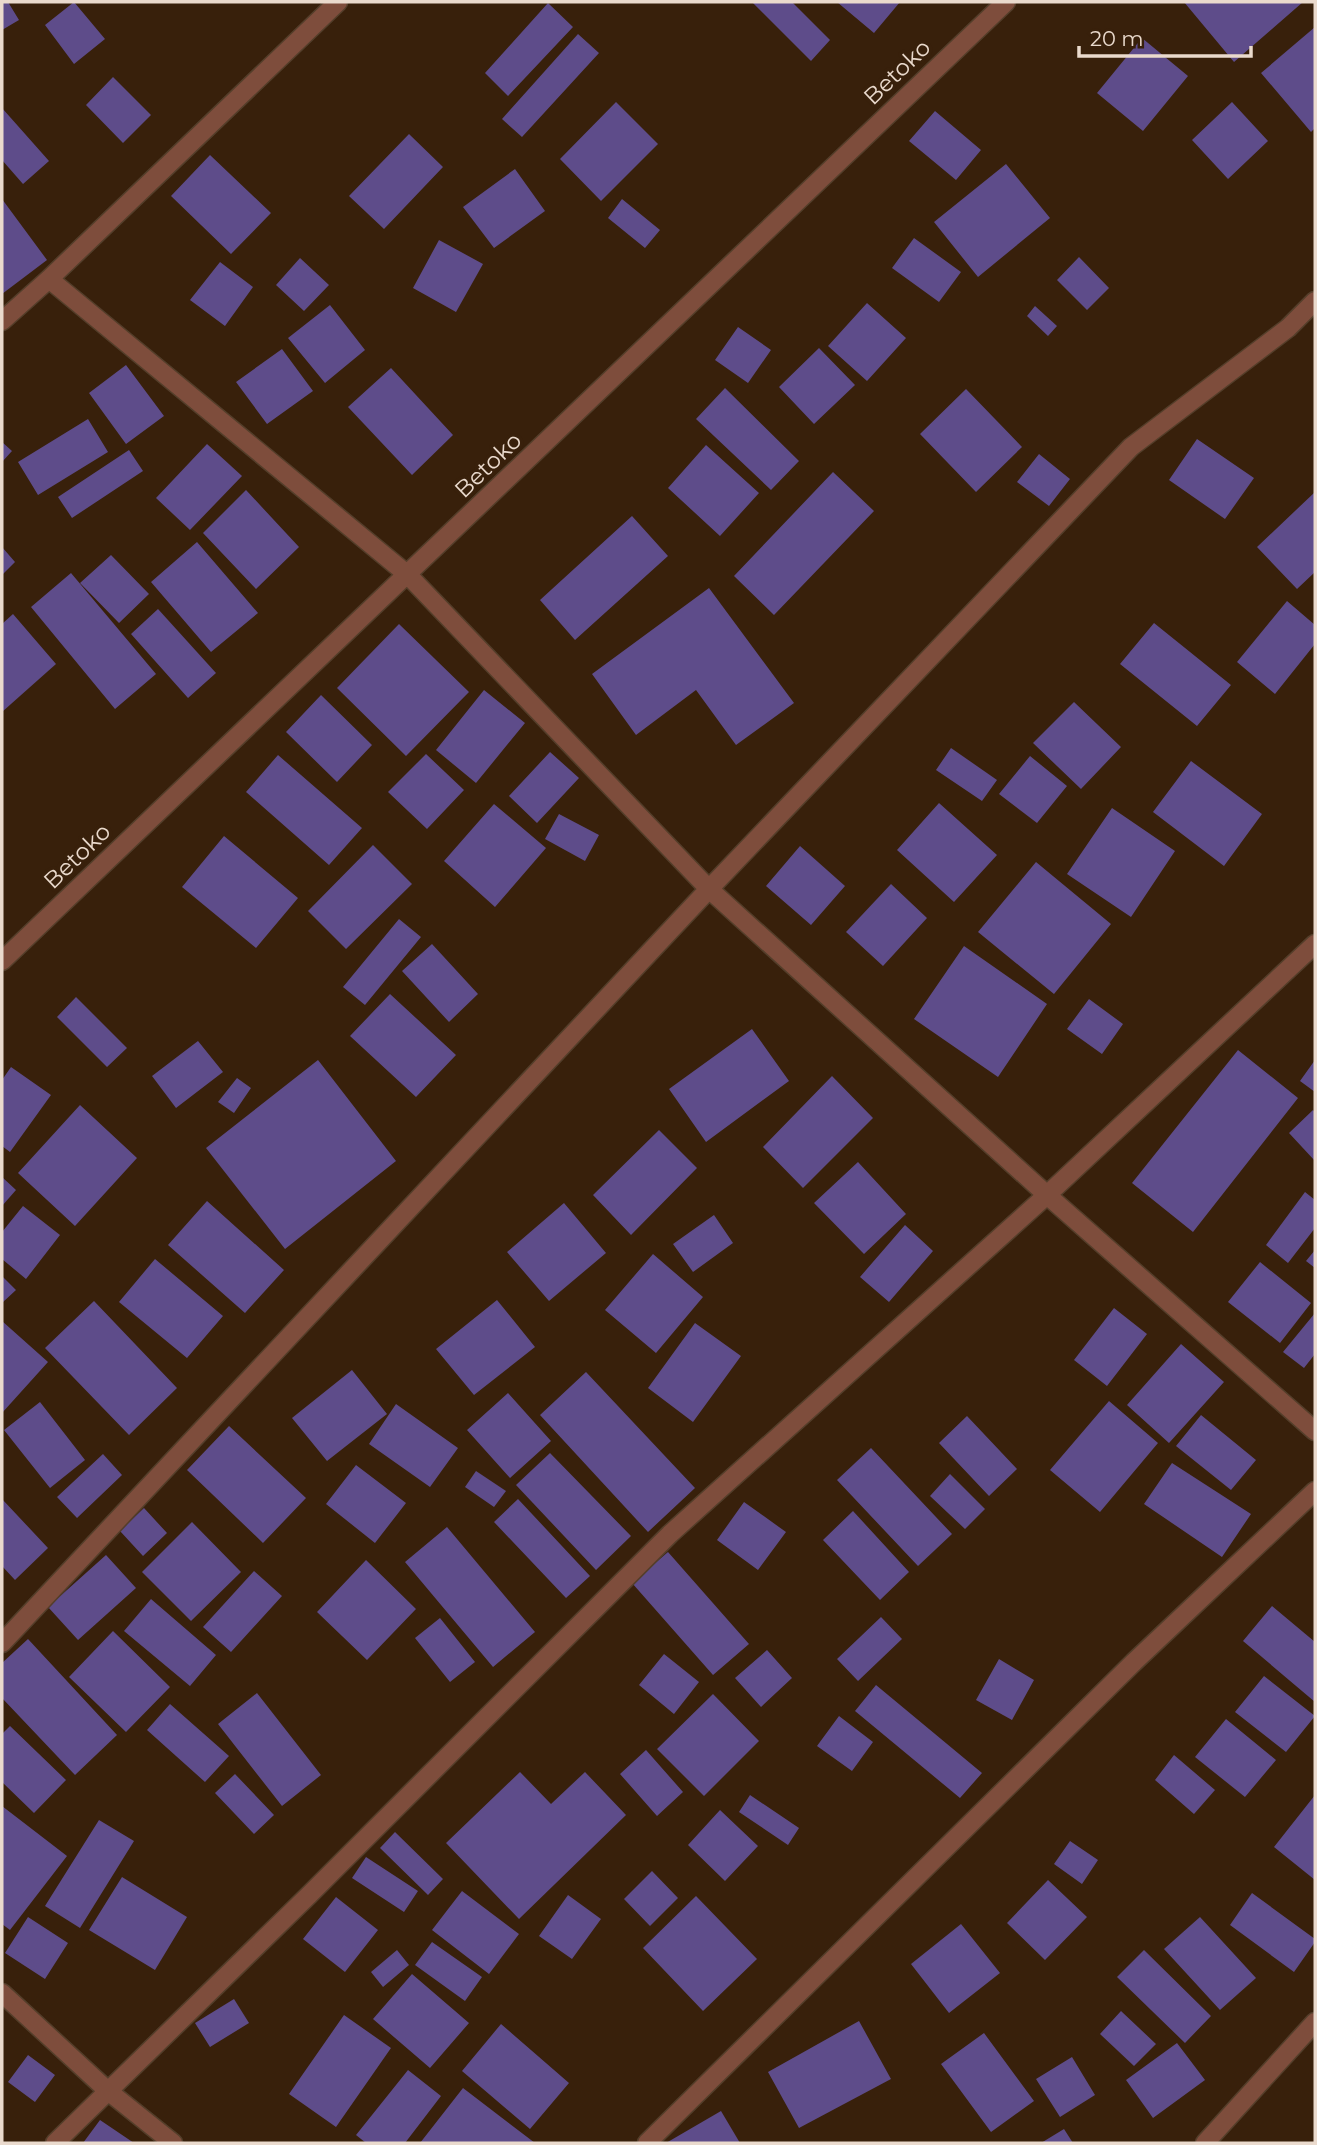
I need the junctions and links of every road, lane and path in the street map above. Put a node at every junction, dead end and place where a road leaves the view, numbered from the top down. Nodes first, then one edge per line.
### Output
1 (338, 2) edge
2 (1006, 2) edge
3 (49, 279) junction
4 (1315, 301) edge
5 (2, 321) edge
6 (408, 575) junction
7 (709, 889) junction
8 (1315, 944) edge
9 (2, 961) edge
10 (1047, 1195) junction
11 (1315, 1431) edge
12 (1315, 1491) edge
13 (2, 1643) edge
14 (2, 1993) edge
15 (1315, 2022) edge
16 (108, 2091) junction
17 (55, 2143) edge
18 (173, 2143) edge
19 (647, 2143) edge
20 (1205, 2143) edge

1 - 3 street
2 - 6 street, Betoko
3 - 5 street
3 - 6 street
4 - 7 street
6 - 7 street
6 - 9 street, Betoko
7 - 10 street
7 - 13 street
8 - 10 street
10 - 11 street
10 - 16 street
12 - 19 street
14 - 16 street
15 - 20 street
16 - 17 street
16 - 18 street

